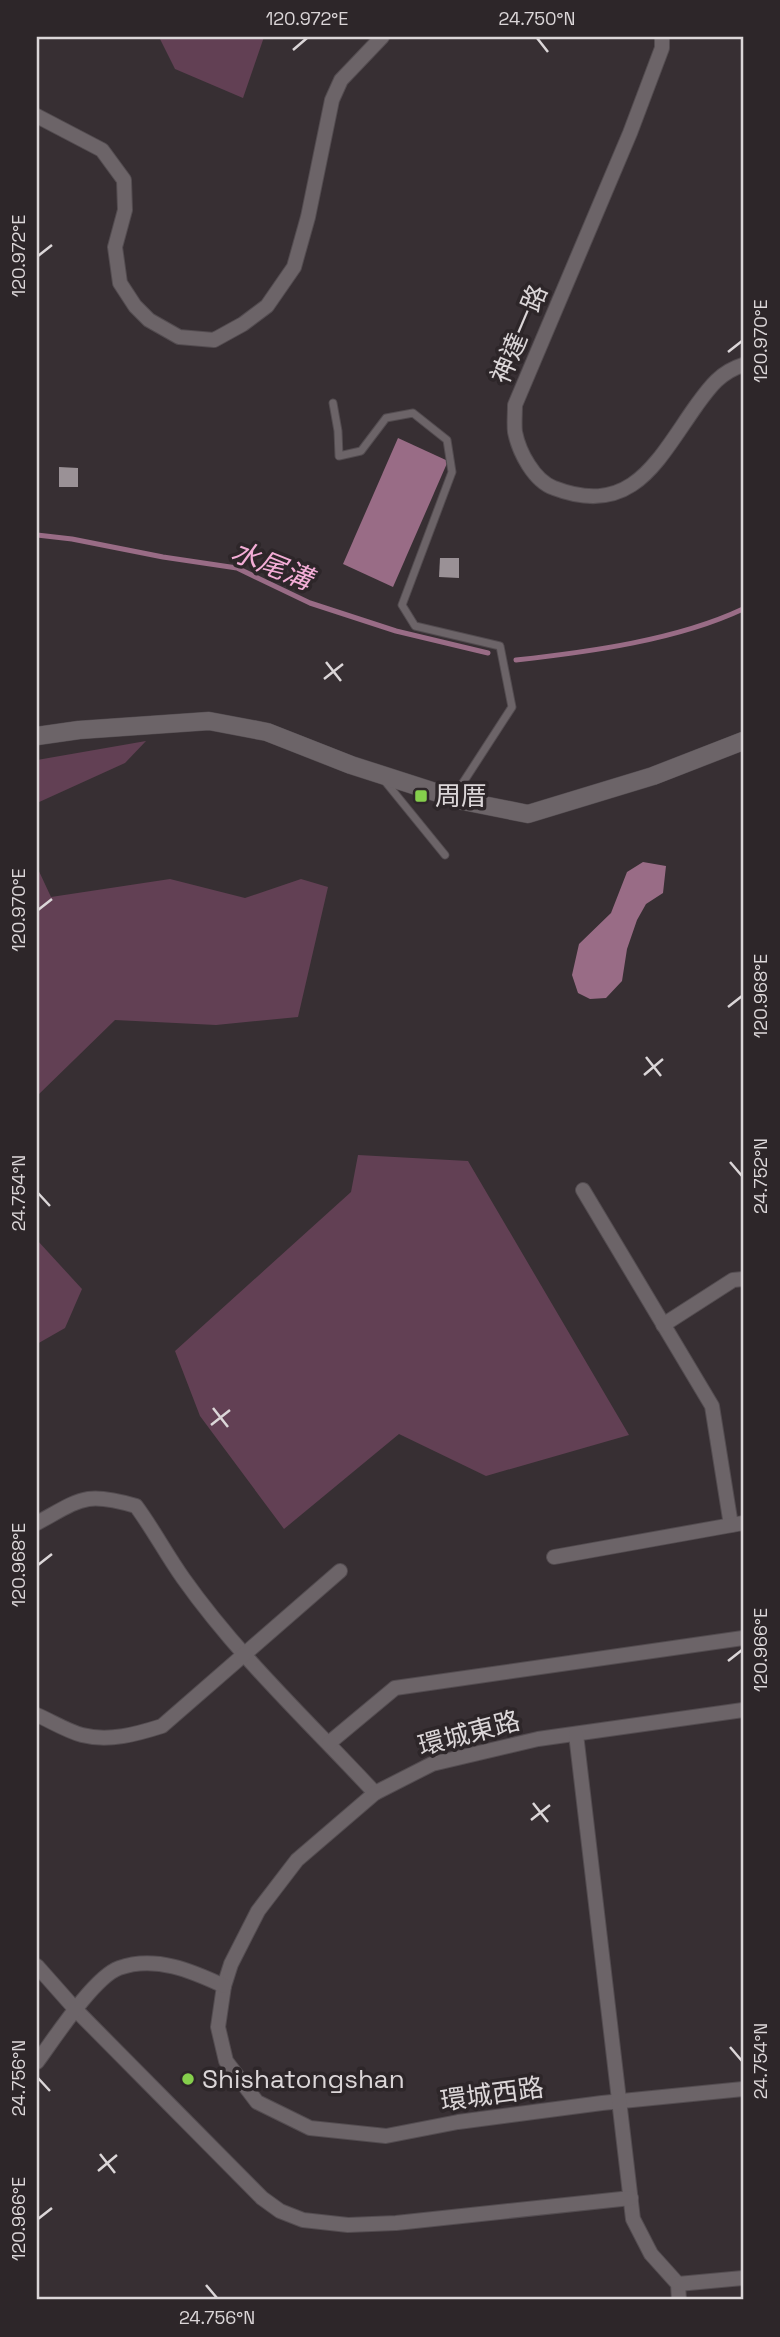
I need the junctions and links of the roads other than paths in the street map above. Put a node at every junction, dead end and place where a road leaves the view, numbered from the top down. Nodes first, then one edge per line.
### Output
1 (382, 37) edge
2 (662, 37) edge
3 (37, 116) edge
4 (743, 365) edge
5 (333, 403) dead end
6 (37, 736) edge
7 (743, 741) edge
8 (379, 774) junction
9 (453, 798) junction
10 (445, 855) dead end
11 (583, 1190) dead end
12 (743, 1279) edge
13 (663, 1325) junction
14 (37, 1522) edge
15 (737, 1524) edge
16 (554, 1558) dead end
17 (340, 1571) dead end
18 (743, 1638) edge
19 (245, 1655) junction
20 (743, 1710) edge
21 (37, 1715) edge
22 (576, 1734) junction
23 (329, 1743) junction
24 (374, 1793) junction
25 (37, 1966) edge
26 (224, 1986) junction
27 (76, 2010) junction
28 (37, 2062) edge
29 (743, 2089) edge
30 (618, 2101) junction
31 (631, 2198) junction
32 (743, 2278) edge
33 (678, 2284) junction
34 (679, 2300) edge

1 - 3 street
2 - 4 street, 神達一路
5 - 9 lane
6 - 8 street
7 - 9 street
8 - 9 street
8 - 10 lane
11 - 13 street
12 - 13 street
13 - 15 street
14 - 19 street
15 - 16 street
17 - 19 street
18 - 23 street
19 - 21 street
19 - 23 street
20 - 22 street, 環城東路
22 - 24 street, 環城東路
22 - 30 street
23 - 24 street
24 - 26 street, 環城東路
25 - 27 street
26 - 27 street
26 - 30 street, 環城西路
27 - 28 street
27 - 31 street
29 - 30 street, 環城西路
30 - 31 street
31 - 33 street
32 - 33 street
33 - 34 street

